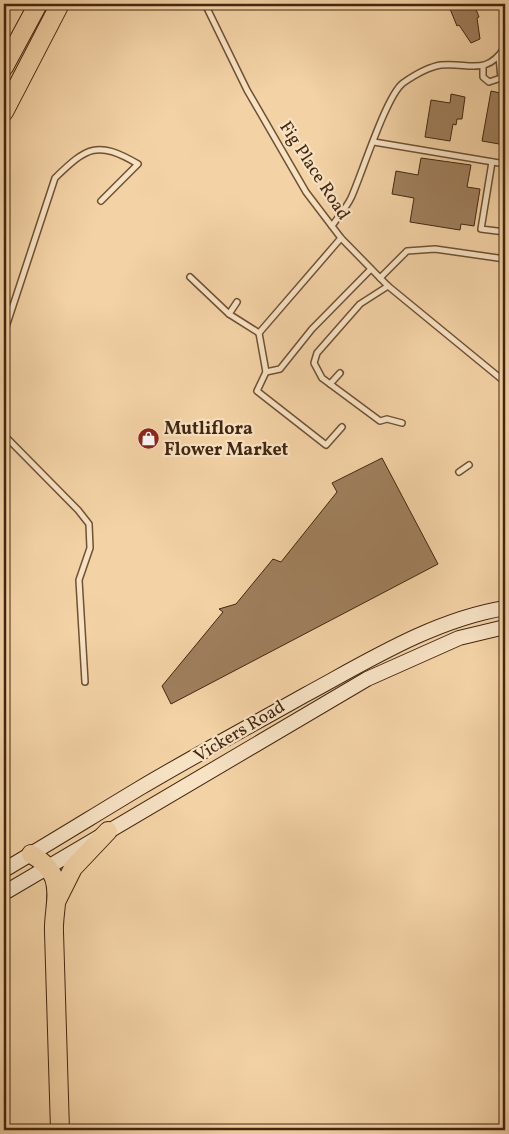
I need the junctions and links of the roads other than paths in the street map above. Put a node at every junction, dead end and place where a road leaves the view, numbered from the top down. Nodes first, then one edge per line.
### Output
1 (38, 4) edge
2 (60, 4) edge
3 (205, 4) edge
4 (505, 47) edge
5 (499, 57) junction
6 (4, 67) edge
7 (483, 67) junction
8 (501, 78) junction
9 (505, 83) edge
10 (4, 112) edge
11 (374, 142) junction
12 (492, 162) junction
13 (505, 164) edge
14 (102, 201) dead end
15 (332, 226) junction
16 (505, 232) edge
17 (341, 238) junction
18 (505, 260) edge
19 (371, 269) junction
20 (190, 278) dead end
21 (380, 278) junction
22 (388, 286) junction
23 (237, 302) dead end
24 (229, 314) junction
25 (4, 333) edge
26 (260, 333) junction
27 (266, 372) junction
28 (340, 373) dead end
29 (505, 382) edge
30 (330, 384) junction
31 (402, 423) dead end
32 (342, 427) dead end
33 (4, 435) edge
34 (469, 465) dead end
35 (459, 472) dead end
36 (505, 608) edge
37 (505, 626) edge
38 (85, 682) dead end
39 (108, 831) junction
40 (30, 854) junction
41 (47, 868) junction
42 (4, 870) edge
43 (4, 893) edge
44 (56, 903) junction
45 (60, 1130) edge

1 - 6 highway
2 - 10 highway
3 - 15 lane, Fig Place Road
4 - 5 lane
5 - 7 lane
5 - 8 lane
7 - 8 lane
7 - 11 lane
8 - 9 lane
11 - 12 lane
11 - 15 lane
12 - 13 lane
12 - 16 lane
14 - 25 lane
15 - 17 lane, Fig Place Road
17 - 19 lane, Fig Place Road
17 - 26 lane
18 - 21 lane
19 - 21 lane, Fig Place Road
19 - 27 lane
20 - 24 lane
21 - 22 lane, Fig Place Road
22 - 29 lane, Fig Place Road
22 - 30 lane
23 - 24 lane
24 - 26 lane
26 - 27 lane
27 - 32 lane
28 - 30 lane
30 - 31 lane
33 - 38 lane
34 - 35 lane
36 - 40 main road, Vickers Road
37 - 39 main road, Vickers Road
39 - 41 main road, Vickers Road
39 - 44 highway
40 - 41 highway
40 - 42 main road, Vickers Road
41 - 43 main road, Vickers Road
41 - 44 highway
44 - 45 highway

